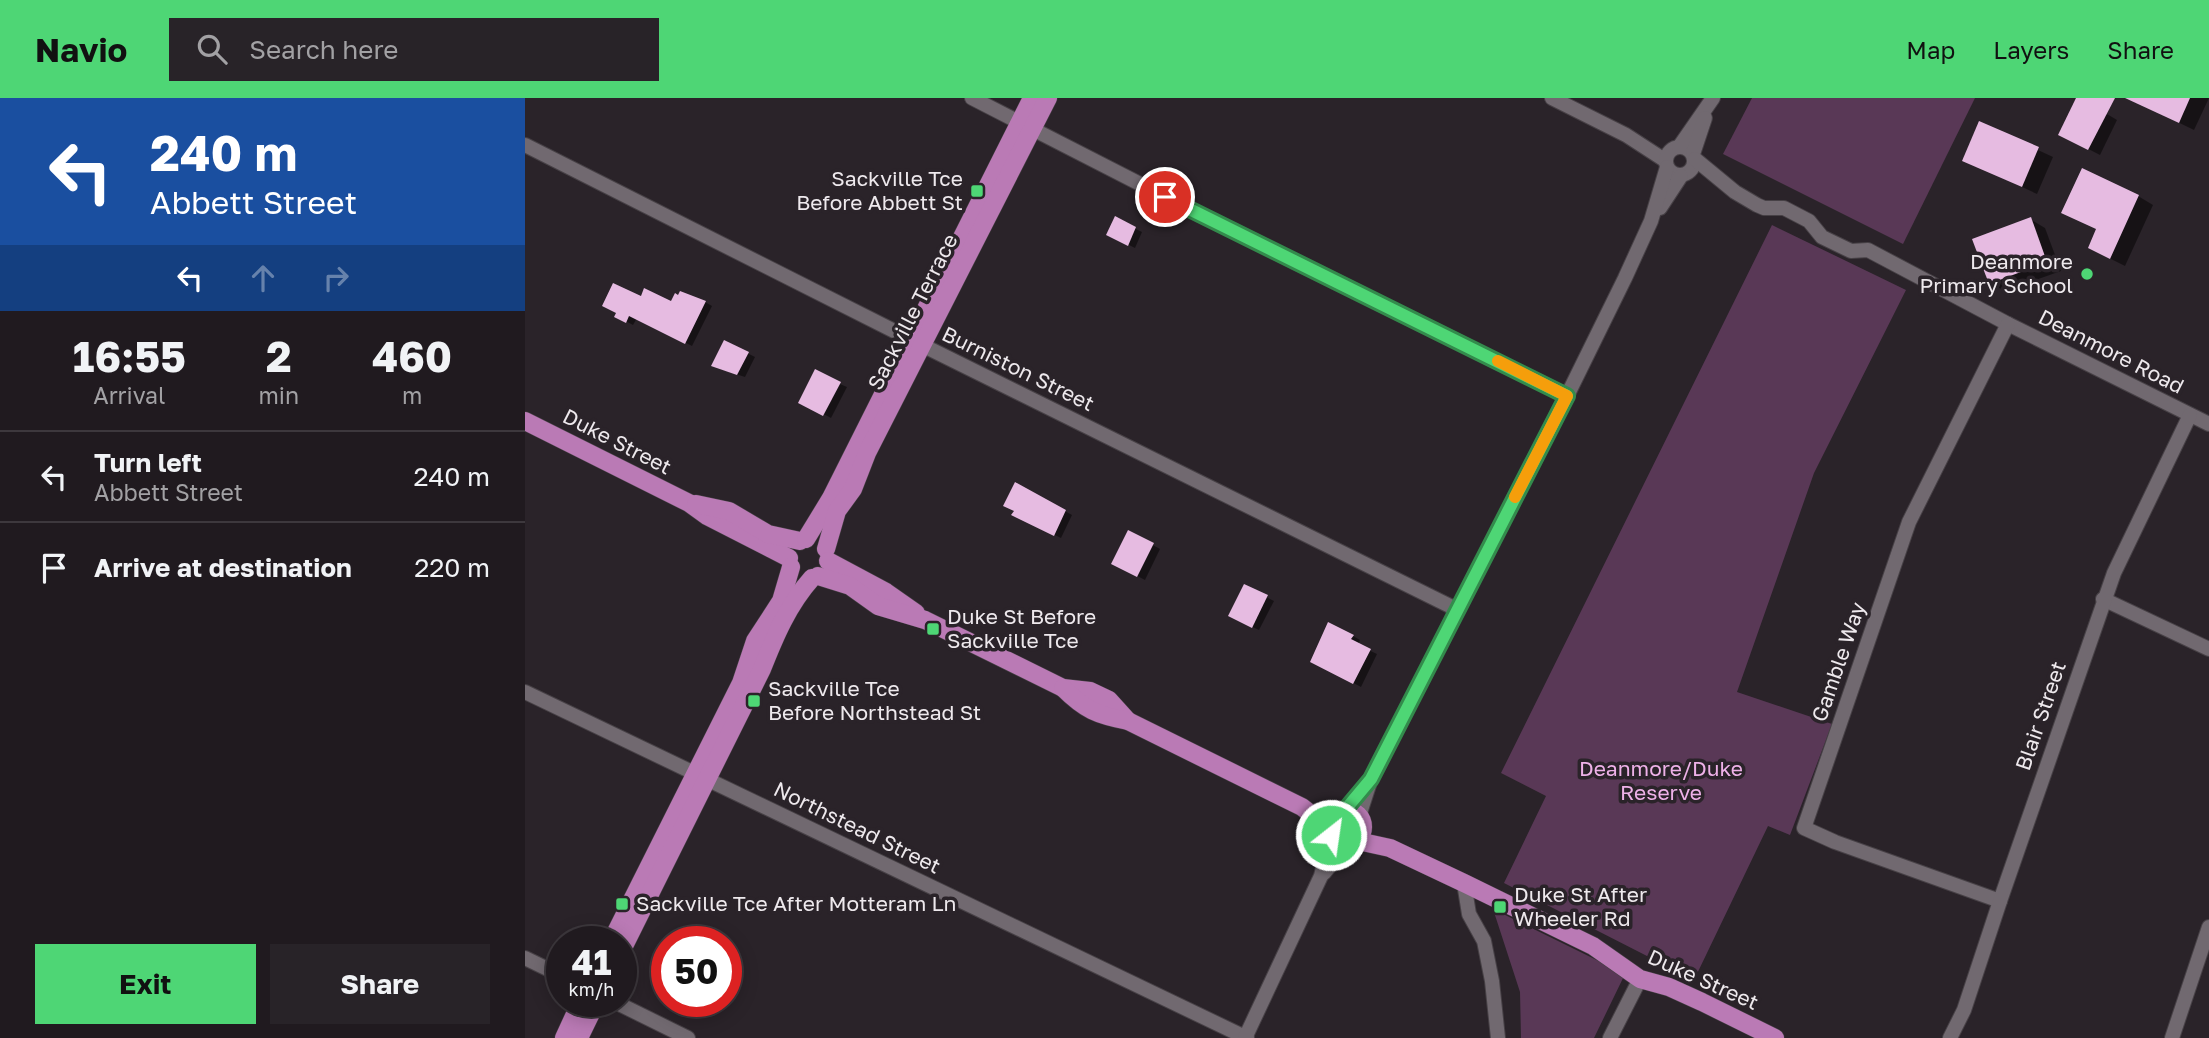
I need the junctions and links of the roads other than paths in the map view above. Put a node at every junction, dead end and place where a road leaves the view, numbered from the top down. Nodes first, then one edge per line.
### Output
1 (972, 98) edge
2 (1032, 98) edge
3 (1048, 98) edge
4 (1552, 98) edge
5 (1712, 101) edge
6 (1027, 125) junction
7 (525, 145) edge
8 (1679, 156) junction
9 (1684, 175) junction
10 (1719, 179) junction
11 (1651, 221) junction
12 (2008, 324) junction
13 (916, 342) junction
14 (1567, 396) junction
15 (2190, 415) junction
16 (525, 421) edge
17 (2209, 424) edge
18 (689, 503) junction
19 (803, 540) junction
20 (790, 563) junction
21 (821, 566) junction
22 (2103, 599) junction
23 (1457, 609) junction
24 (2209, 649) edge
25 (525, 692) edge
26 (701, 776) junction
27 (1302, 807) junction
28 (1352, 825) junction
29 (1330, 832) junction
30 (1321, 876) junction
31 (1464, 883) junction
32 (2000, 901) junction
33 (620, 926) edge
34 (633, 926) edge
35 (2209, 927) edge
36 (525, 958) edge
37 (546, 968) edge
38 (1640, 979) junction
39 (637, 1013) edge
40 (574, 1017) edge
41 (589, 1017) edge
42 (564, 1038) edge
43 (579, 1038) edge
44 (688, 1038) edge
45 (1245, 1038) edge
46 (1498, 1038) edge
47 (1610, 1038) edge
48 (1775, 1038) edge
49 (1950, 1038) edge
50 (2172, 1038) edge

1 - 6 street
2 - 6 main road, Sackville Terrace
3 - 6 main road, Sackville Terrace
4 - 8 street
5 - 8 street
6 - 13 main road, Sackville Terrace
6 - 14 street
7 - 13 street, Burniston Street
8 - 9 street
8 - 9 street
8 - 10 street, Deanmore Road
8 - 11 street
9 - 10 street
9 - 11 street
10 - 12 street, Deanmore Road
11 - 14 street
12 - 15 street, Deanmore Road
12 - 32 street, Gamble Way
13 - 19 main road, Sackville Terrace
13 - 21 main road, Sackville Terrace
13 - 23 street, Burniston Street
14 - 23 street
15 - 17 street, Deanmore Road
15 - 22 street, Blair Street
16 - 18 main road, Duke Street
18 - 19 main road, Duke Street
18 - 20 main road, Duke Street
19 - 20 main road
19 - 21 main road
20 - 21 main road
20 - 26 main road, Sackville Terrace
21 - 26 main road, Sackville Terrace
21 - 27 main road, Duke Street
22 - 24 street
22 - 32 street, Blair Street
23 - 28 street
25 - 26 street, Northstead Street
26 - 33 main road, Sackville Terrace
26 - 34 main road, Sackville Terrace
26 - 45 street, Northstead Street
27 - 28 main road, Duke Street
27 - 29 main road, Duke Street
28 - 29 main road, Duke Street
28 - 30 street
28 - 31 main road, Duke Street
29 - 30 street
30 - 45 street
31 - 38 main road, Duke Street
31 - 46 street
32 - 49 street, Blair Street
35 - 50 street
36 - 37 street
38 - 47 street
38 - 48 main road, Duke Street
39 - 44 street
40 - 42 main road
41 - 43 main road

